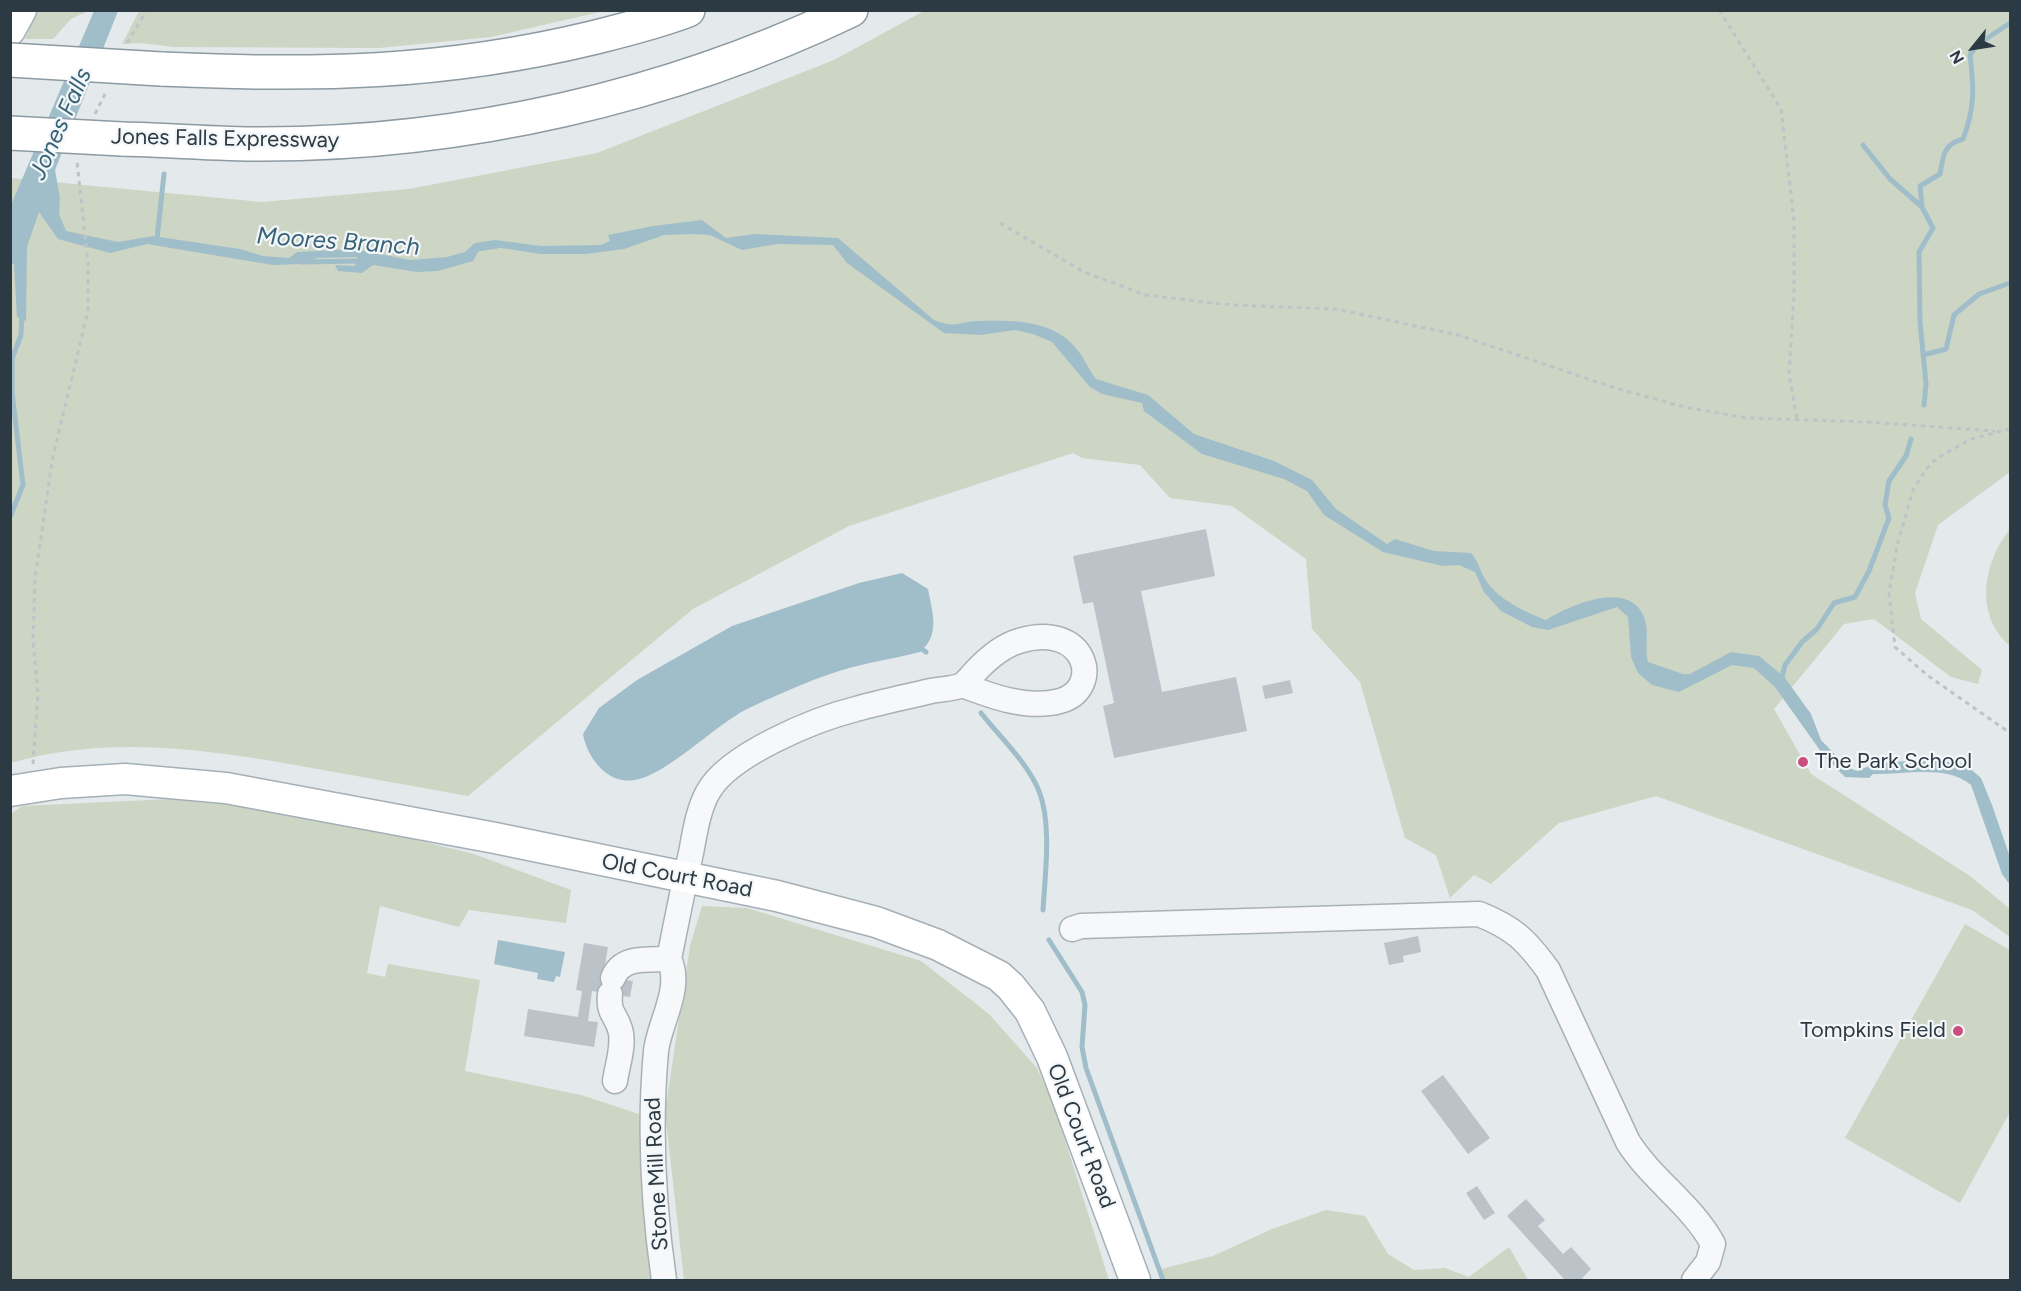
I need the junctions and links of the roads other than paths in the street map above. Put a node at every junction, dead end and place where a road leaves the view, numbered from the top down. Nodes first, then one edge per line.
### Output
1 (21, 10) edge
2 (688, 10) edge
3 (851, 10) edge
4 (10, 30) edge
5 (10, 60) edge
6 (10, 133) edge
7 (963, 685) dead end
8 (20, 789) edge
9 (686, 877) junction
10 (1072, 929) dead end
11 (669, 959) junction
12 (615, 1081) dead end
13 (664, 1281) edge
14 (1135, 1281) edge
15 (1694, 1281) edge

1 - 4 main road
2 - 5 highway, bridge
3 - 6 highway, Jones Falls Expressway, bridge
7 - 9 street, Stone Mill Road
8 - 9 main road, Old Court Road
9 - 11 street, Stone Mill Road
9 - 14 main road, Old Court Road
10 - 15 street
11 - 12 street
11 - 13 street, Stone Mill Road

